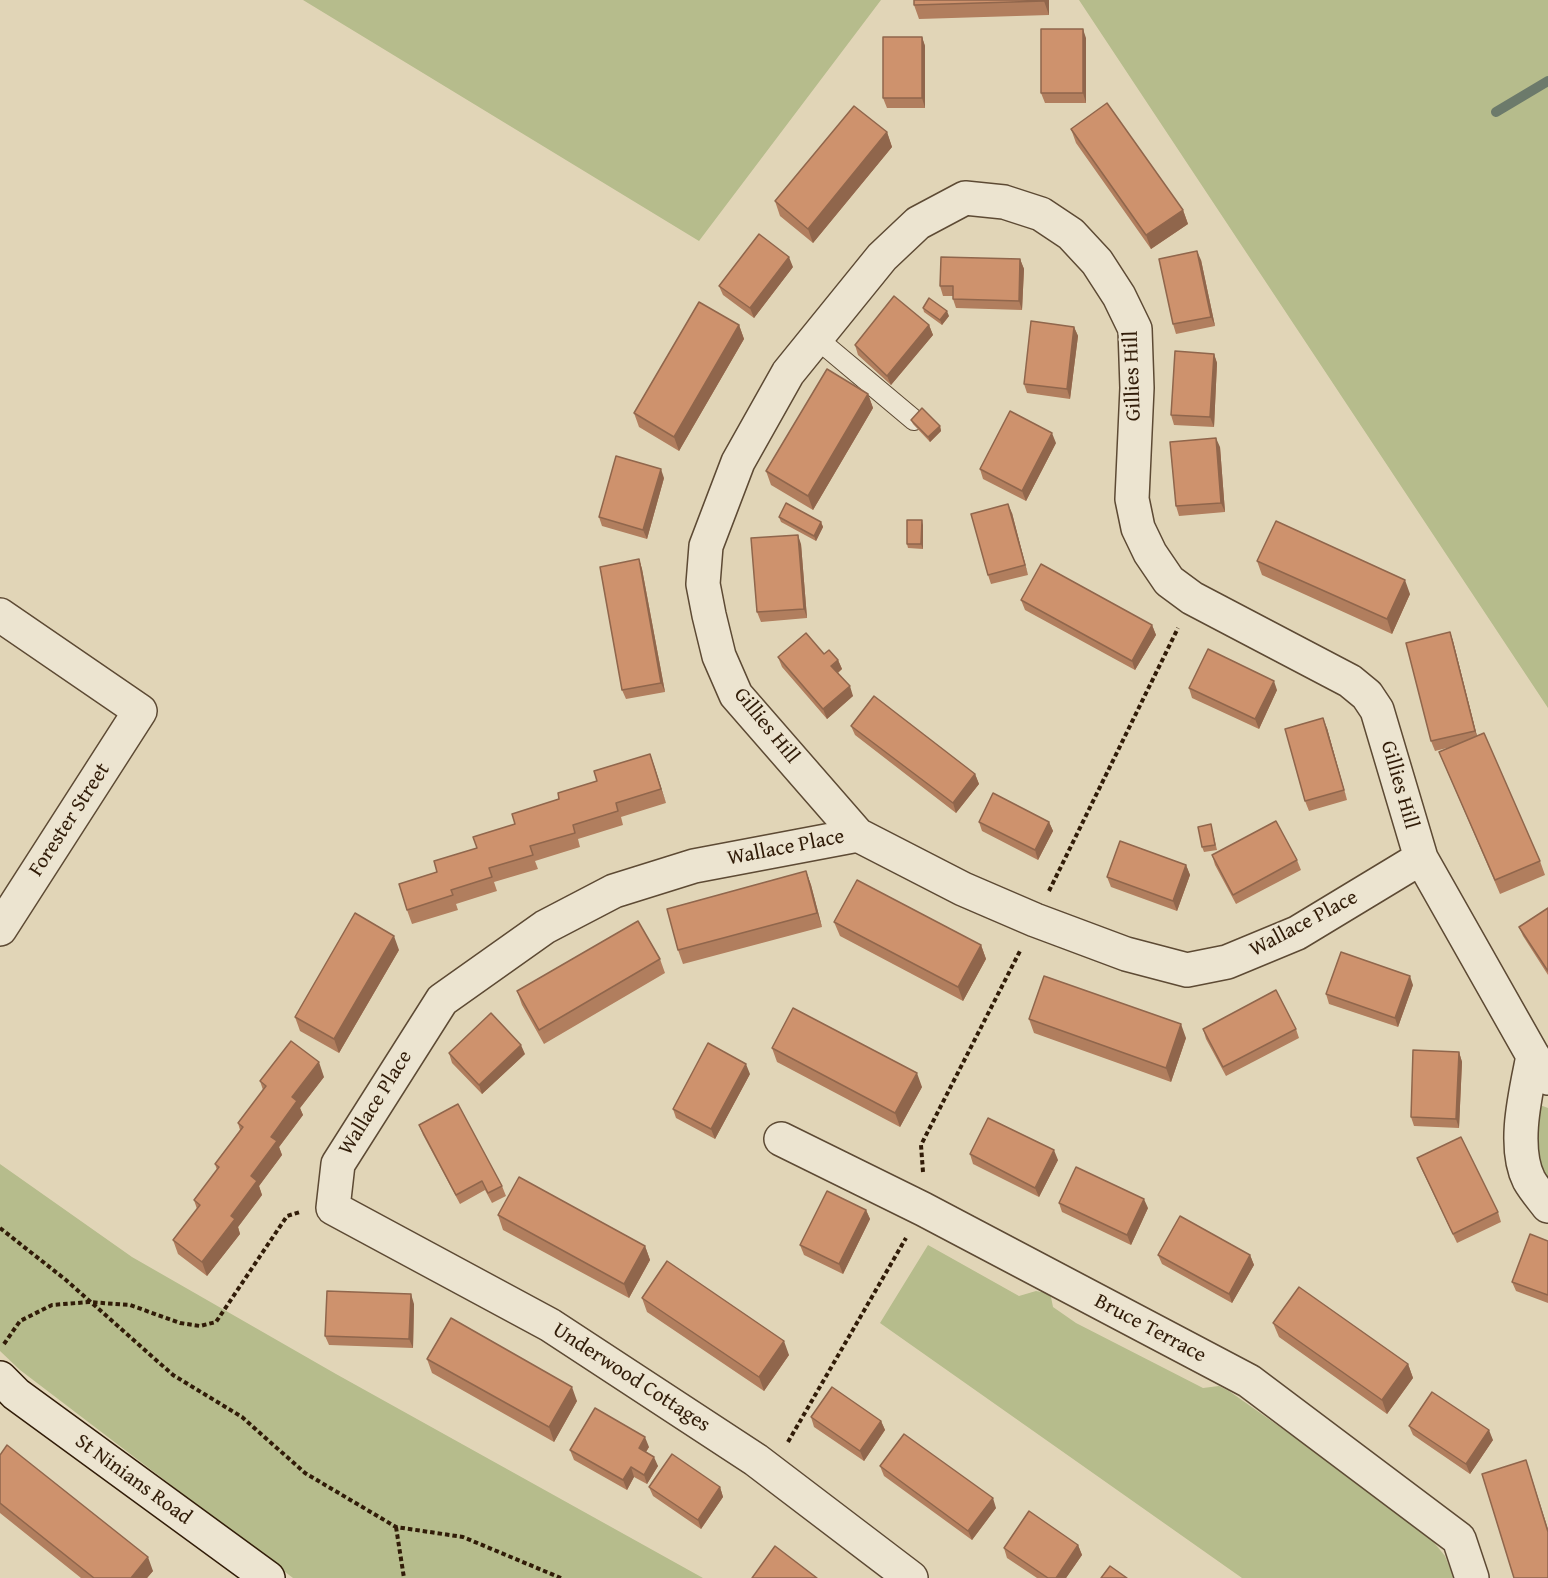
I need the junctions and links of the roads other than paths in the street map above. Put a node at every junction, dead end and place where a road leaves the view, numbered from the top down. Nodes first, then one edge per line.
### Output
1 (815, 337) junction
2 (914, 420) edge
3 (0, 615) edge
4 (858, 835) junction
5 (1421, 858) junction
6 (0, 929) edge
7 (1540, 1067) edge
8 (781, 1139) dead end
9 (1548, 1206) edge
10 (333, 1208) joint
11 (0, 1378) edge
12 (268, 1578) edge
13 (911, 1578) edge
14 (1472, 1578) edge

1 - 2 lane
1 - 4 street, Gillies Hill
1 - 5 street, Gillies Hill
3 - 6 street, Forester Street
4 - 5 street, Wallace Place
4 - 10 street, Wallace Place
5 - 7 street, Gillies Hill
7 - 9 street, Gillies Hill
8 - 14 street, Bruce Terrace
10 - 13 street, Underwood Cottages
11 - 12 street, St Ninians Road

